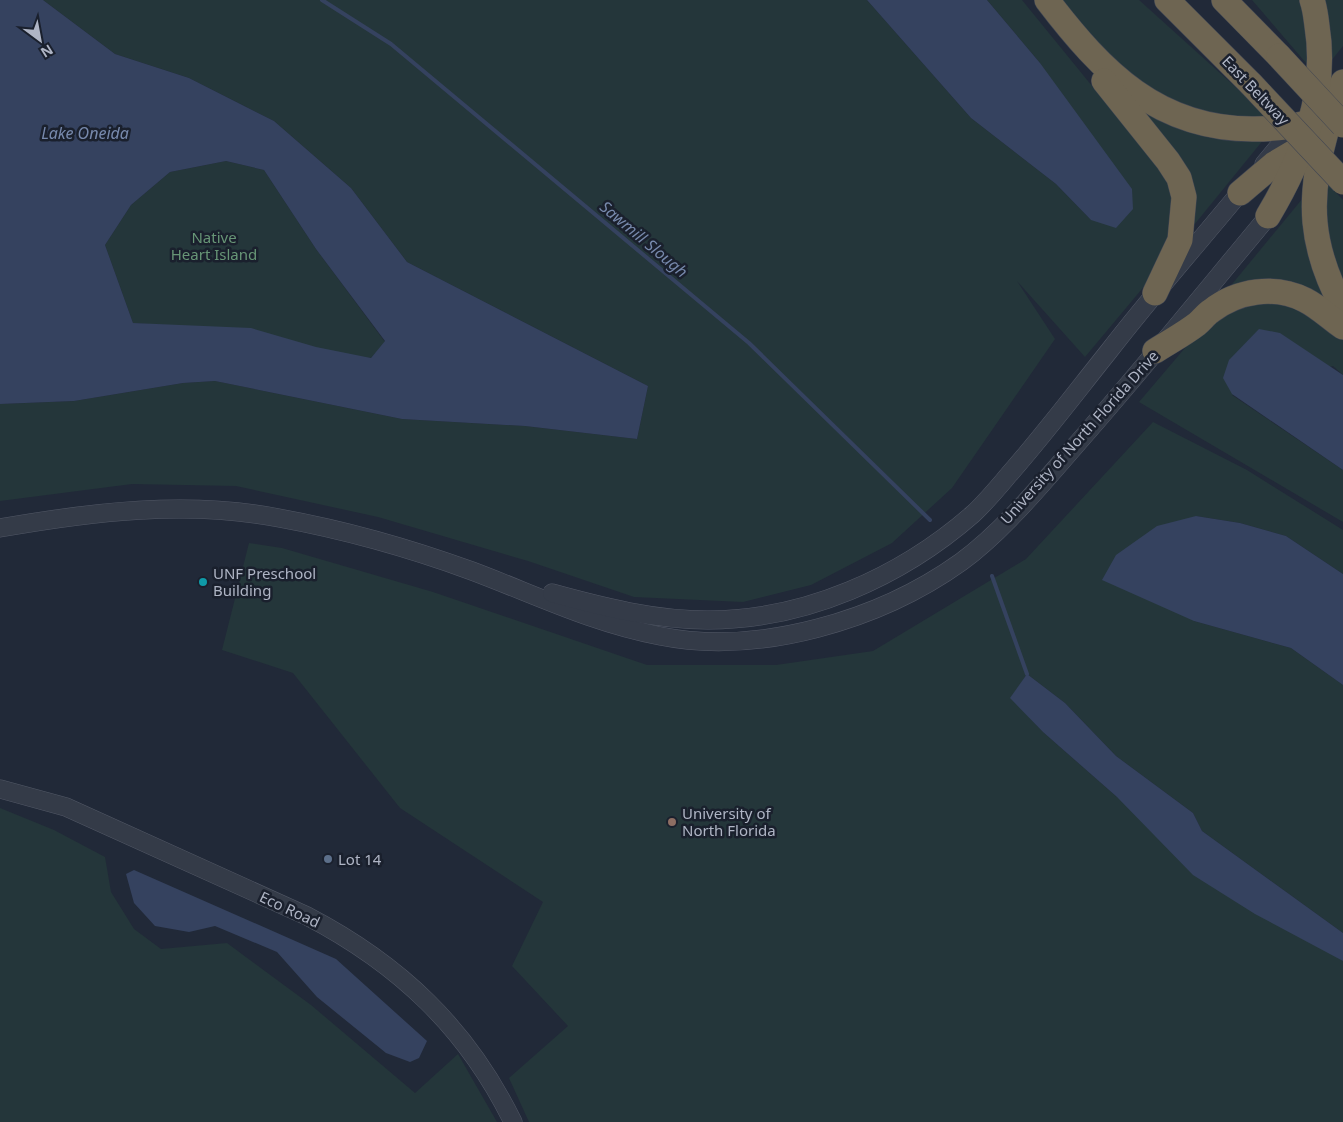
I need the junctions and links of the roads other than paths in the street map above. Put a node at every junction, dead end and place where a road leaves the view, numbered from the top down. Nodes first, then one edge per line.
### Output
1 (1047, 0) edge
2 (1167, 0) edge
3 (1224, 0) edge
4 (1312, 0) edge
5 (1078, 41) junction
6 (1343, 82) edge
7 (1323, 129) edge
8 (1343, 182) edge
9 (1240, 193) joint
10 (1268, 216) joint
11 (1155, 293) junction
12 (1343, 308) edge
13 (1343, 327) edge
14 (1155, 351) junction
15 (0, 528) edge
16 (474, 572) junction
17 (0, 789) edge
18 (513, 1122) edge

1 - 5 highway
2 - 8 highway, East Beltway, bridge
3 - 7 highway, bridge
4 - 7 highway
5 - 7 highway
5 - 11 highway
6 - 7 highway
7 - 9 highway
7 - 10 highway
7 - 12 highway
9 - 11 street, University of North Florida Drive
10 - 14 street, University of North Florida Drive
11 - 16 street, University of North Florida Drive
13 - 14 highway
14 - 16 street, University of North Florida Drive
15 - 16 street, University of North Florida Drive
17 - 18 street, Eco Road

